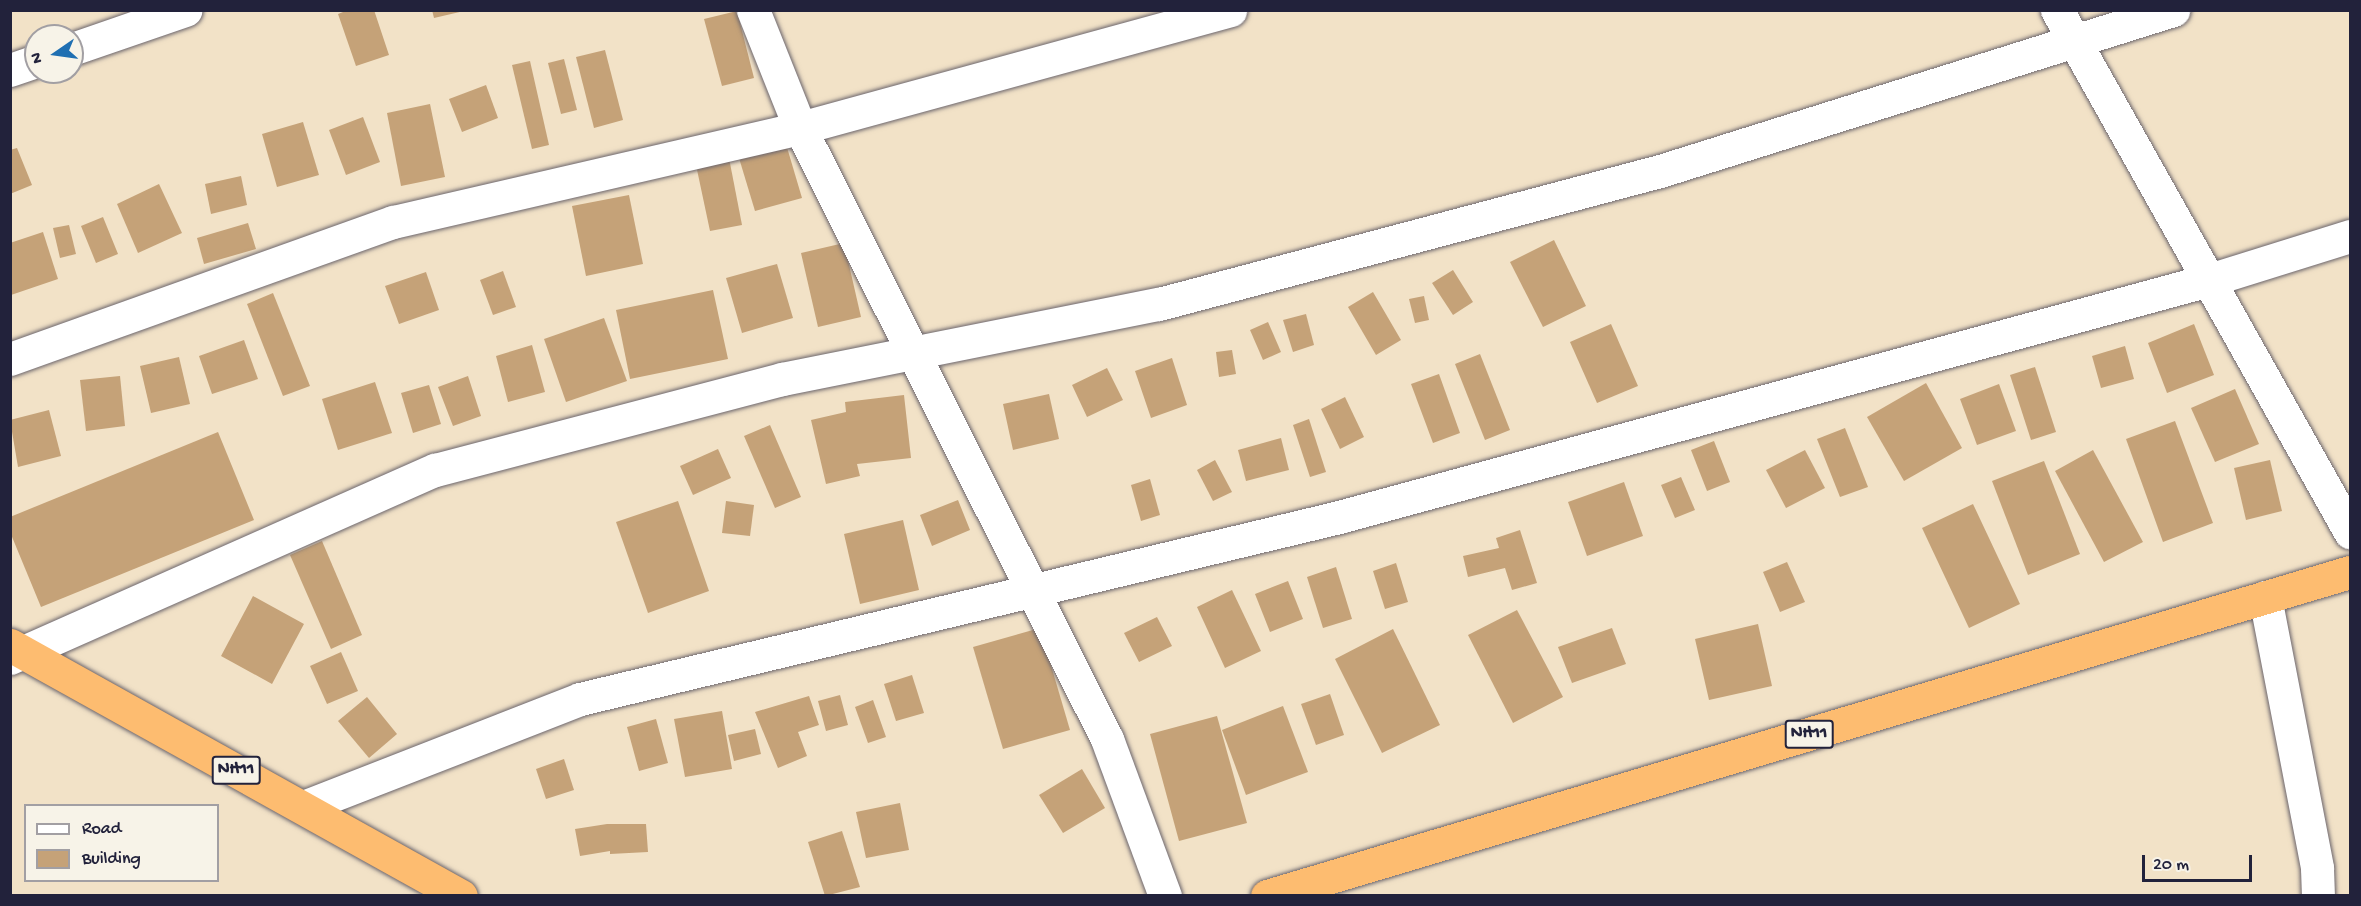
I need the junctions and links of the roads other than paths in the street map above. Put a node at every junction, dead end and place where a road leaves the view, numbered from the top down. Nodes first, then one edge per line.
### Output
1 (185, 10) edge
2 (753, 10) edge
3 (1230, 10) edge
4 (2057, 10) edge
5 (2173, 10) edge
6 (2074, 41) junction
7 (84, 45) edge
8 (800, 128) junction
9 (2350, 236) edge
10 (2209, 280) junction
11 (913, 353) junction
12 (10, 358) edge
13 (2350, 532) edge
14 (2350, 572) edge
15 (1029, 590) junction
16 (2265, 597) junction
17 (15, 652) edge
18 (303, 807) junction
19 (460, 896) edge
20 (1165, 896) edge
21 (1267, 896) edge
22 (2318, 896) edge

1 - 7 street
2 - 8 street
3 - 8 street
4 - 6 street
5 - 6 street
6 - 10 street
6 - 11 street
8 - 11 street
8 - 12 street
9 - 10 street
10 - 13 street
10 - 15 street
11 - 15 street
11 - 17 street
14 - 16 highway, NH11
15 - 18 street
15 - 20 street
16 - 21 highway, NH11
16 - 22 street
17 - 18 highway, NH11
18 - 19 highway, NH11

